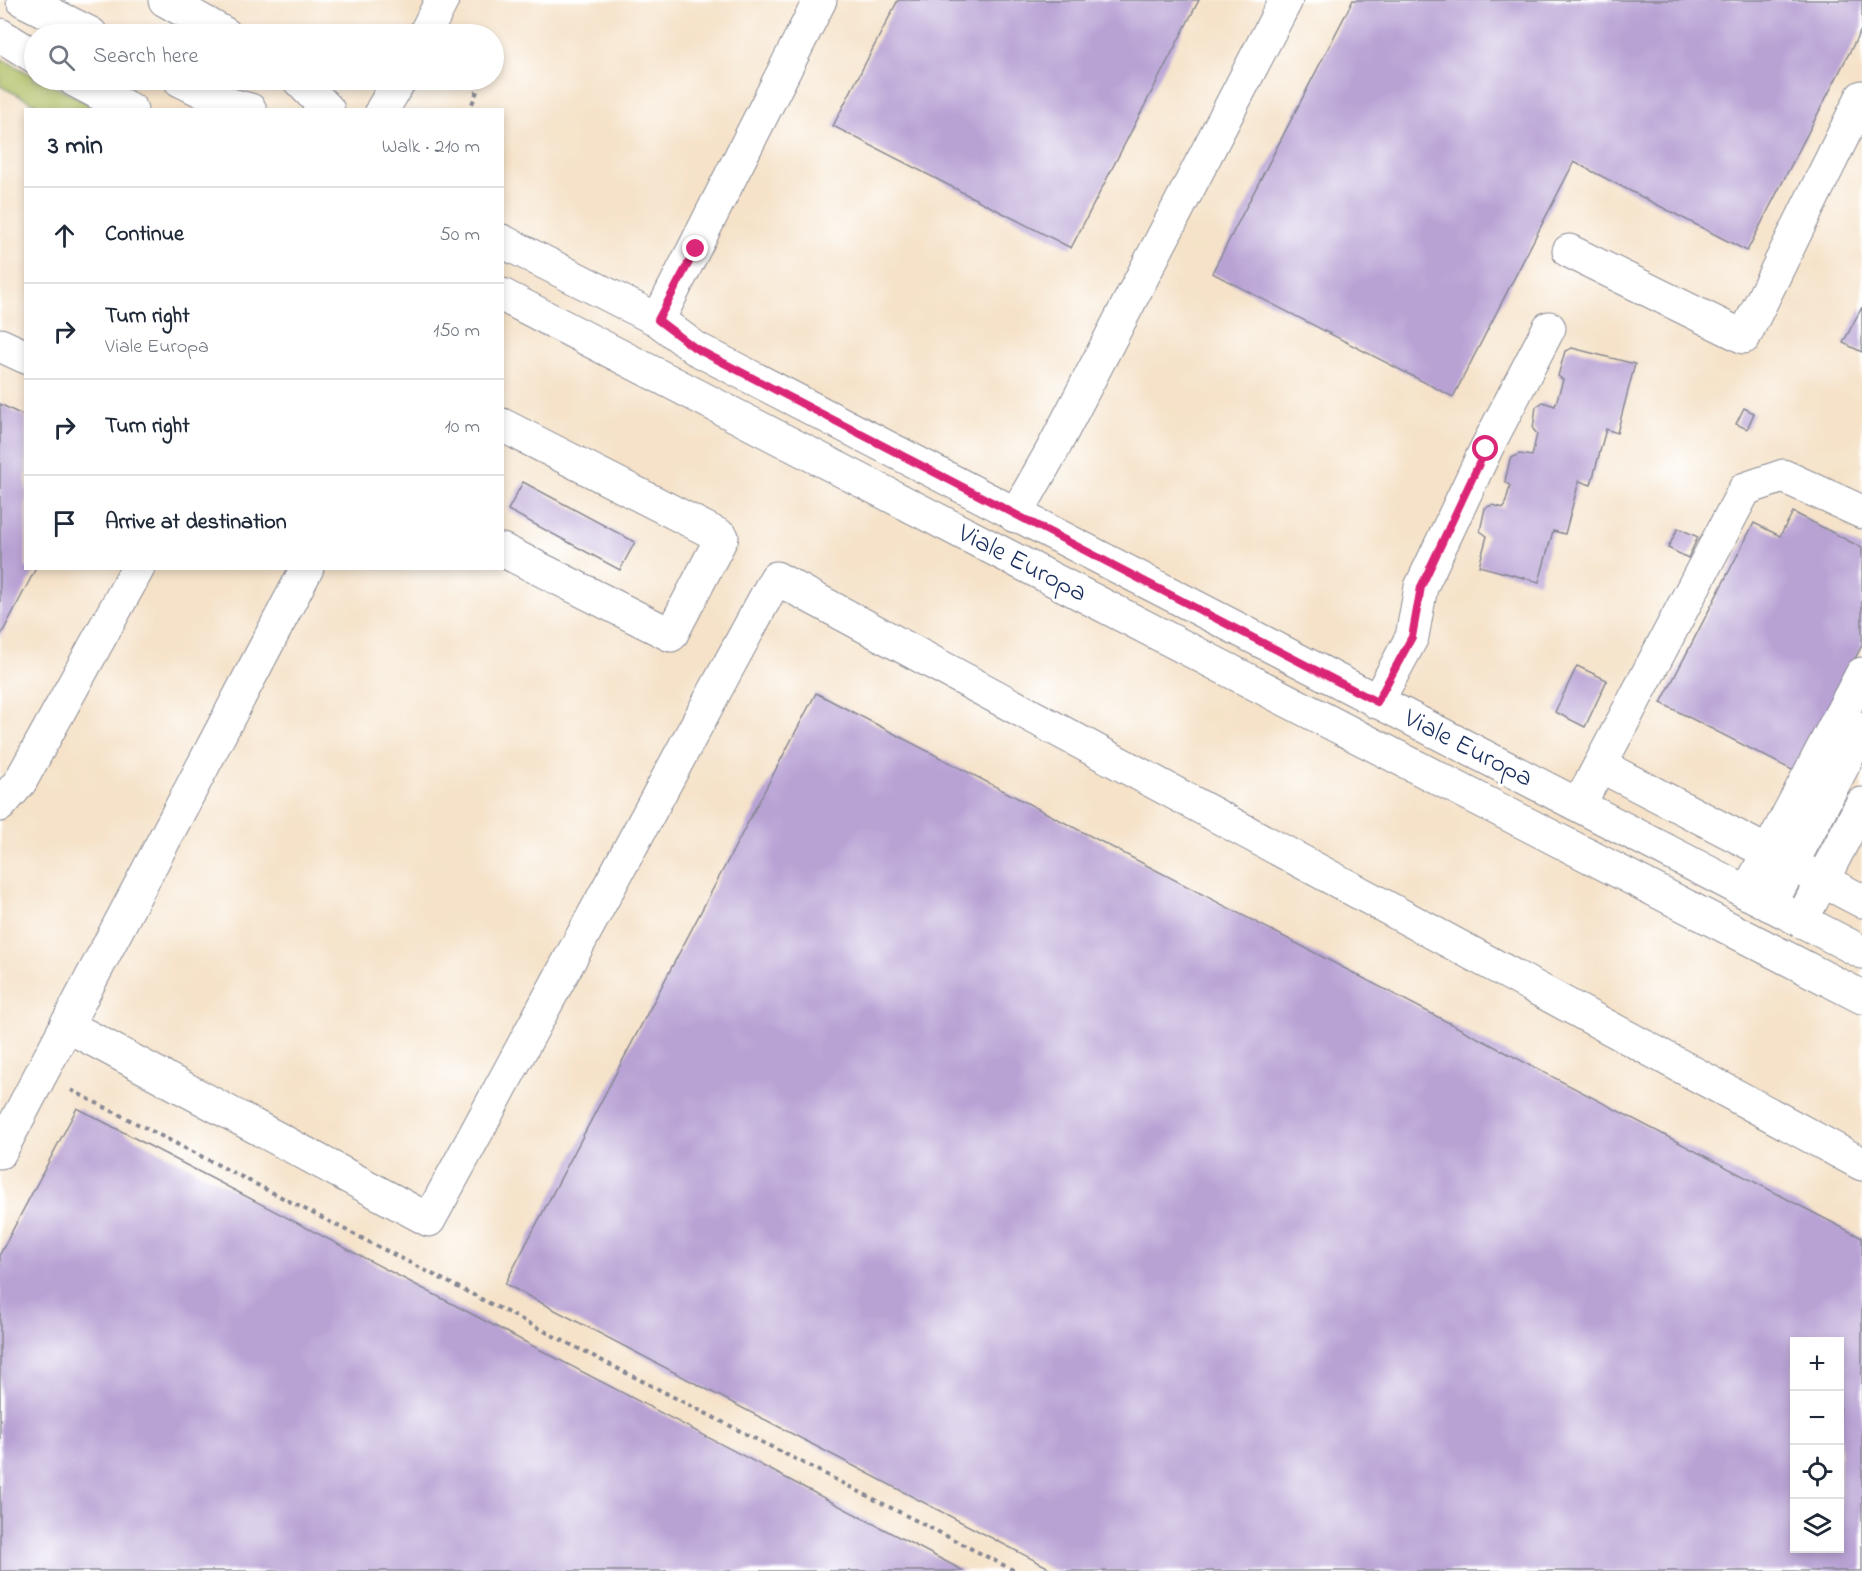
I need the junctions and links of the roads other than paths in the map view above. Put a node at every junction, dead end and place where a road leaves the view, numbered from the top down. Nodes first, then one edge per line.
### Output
1 (23, 0) edge
2 (165, 0) edge
3 (442, 0) edge
4 (820, 0) edge
5 (1286, 0) edge
6 (71, 24) edge
7 (207, 24) edge
8 (430, 24) edge
9 (0, 35) edge
10 (24, 51) edge
11 (93, 90) edge
12 (200, 90) edge
13 (309, 90) edge
14 (394, 90) edge
15 (1862, 97) edge
16 (127, 108) edge
17 (242, 108) edge
18 (326, 108) edge
19 (383, 108) edge
20 (504, 242) edge
21 (1569, 251) dead end
22 (504, 296) edge
23 (658, 320) junction
24 (1549, 328) dead end
25 (0, 345) edge
26 (24, 356) edge
27 (504, 426) edge
28 (1862, 512) edge
29 (1015, 516) junction
30 (504, 551) edge
31 (137, 570) edge
32 (306, 570) edge
33 (1862, 674) edge
34 (1377, 702) junction
35 (1862, 729) edge
36 (1601, 766) junction
37 (0, 805) edge
38 (1579, 805) junction
39 (1820, 811) junction
40 (1858, 821) edge
41 (1781, 859) junction
42 (1822, 880) junction
43 (1758, 899) junction
44 (1862, 901) edge
45 (1801, 921) junction
46 (1862, 952) edge
47 (1862, 998) edge
48 (66, 1025) junction
49 (0, 1152) edge
50 (1862, 1164) edge

1 - 6 main road
2 - 7 main road
3 - 8 main road
4 - 23 main road
5 - 29 main road
9 - 10 main road
11 - 16 main road
12 - 17 main road
13 - 18 main road
14 - 19 main road
15 - 21 main road
20 - 23 main road, Viale Europa
22 - 47 main road, Viale Europa
23 - 29 main road, Viale Europa
24 - 34 main road
25 - 26 main road
27 - 30 main road
28 - 36 main road
29 - 34 main road, Viale Europa
31 - 37 main road
32 - 48 main road
33 - 41 main road
34 - 38 main road, Viale Europa
35 - 39 main road
36 - 38 main road
36 - 41 main road
38 - 43 main road, Viale Europa
39 - 40 main road
39 - 41 main road
40 - 42 main road
41 - 42 main road
41 - 43 main road
42 - 44 main road
42 - 45 main road
43 - 45 main road, Viale Europa
45 - 46 main road, Viale Europa
48 - 49 main road
48 - 50 main road

